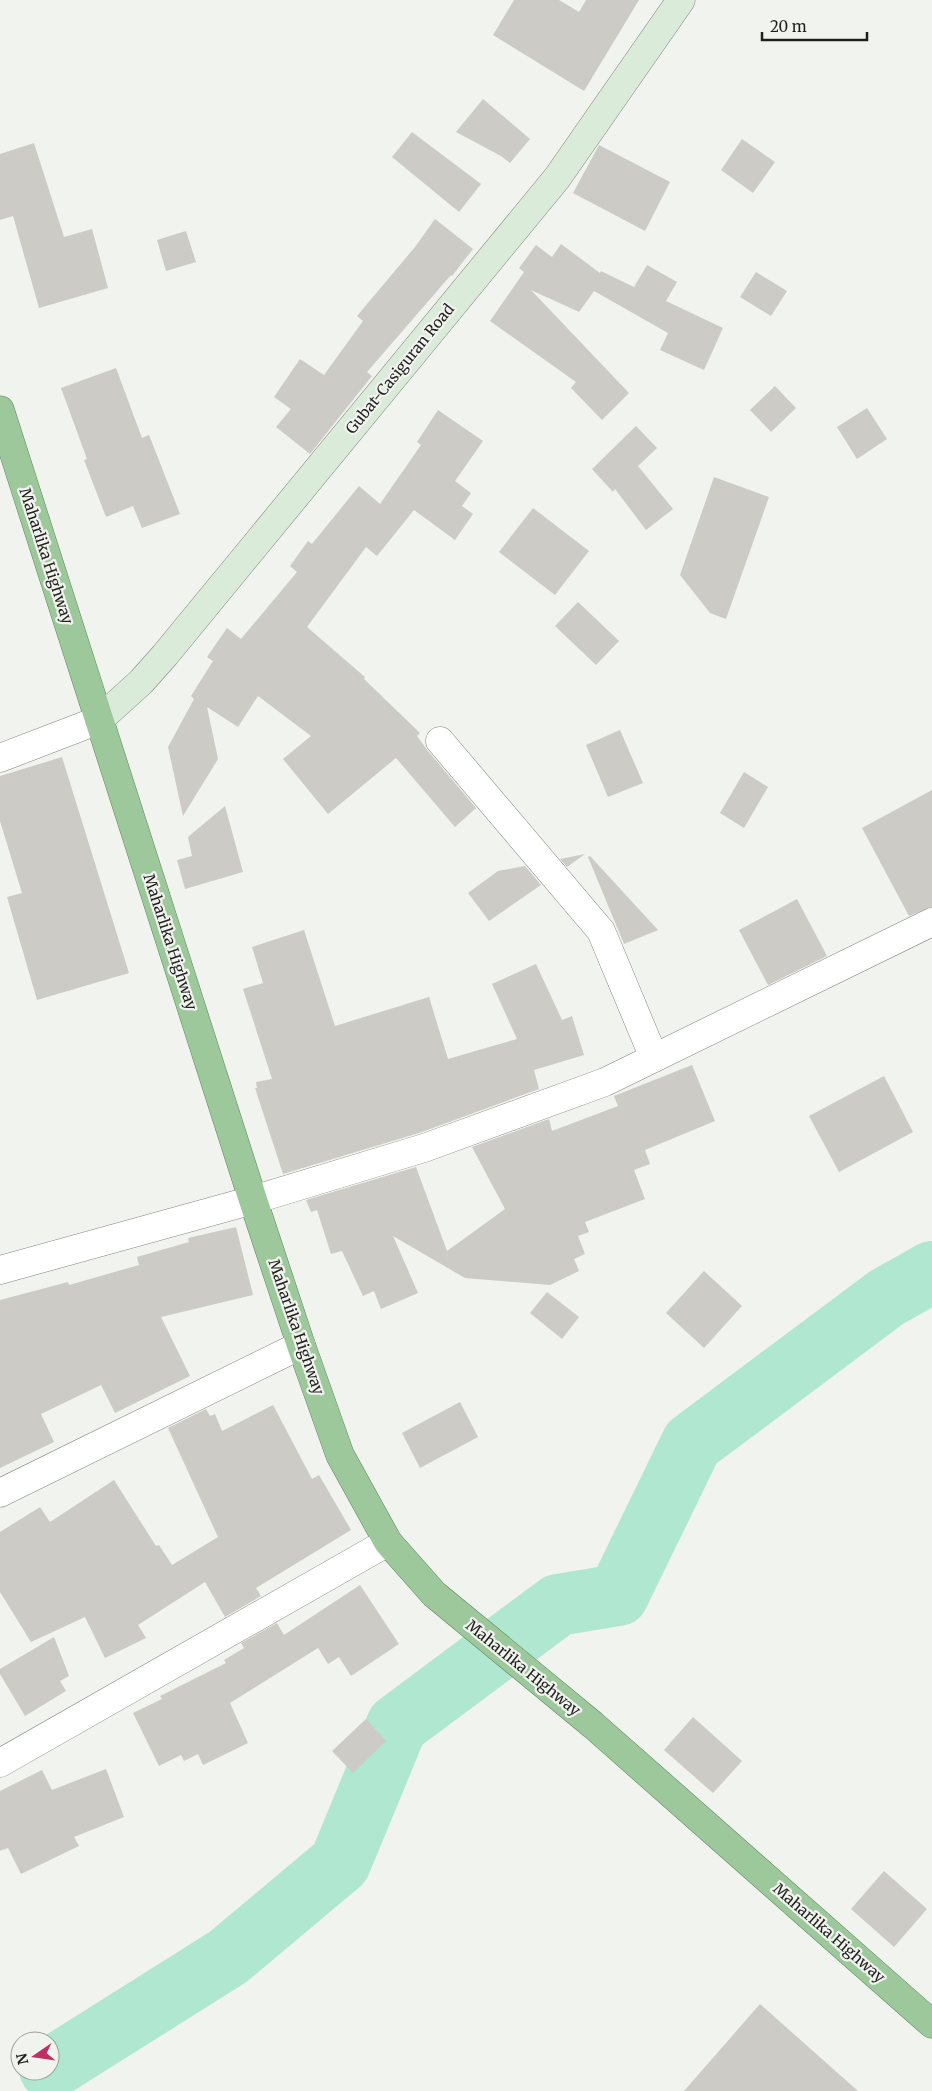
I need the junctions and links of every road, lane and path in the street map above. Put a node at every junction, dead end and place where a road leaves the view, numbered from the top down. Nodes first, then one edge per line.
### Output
1 (681, 0) edge
2 (0, 410) edge
3 (99, 720) junction
4 (440, 741) dead end
5 (0, 758) edge
6 (932, 922) edge
7 (654, 1058) junction
8 (253, 1200) junction
9 (0, 1270) edge
10 (301, 1345) junction
11 (0, 1494) edge
12 (388, 1542) junction
13 (0, 1763) edge
14 (932, 2024) edge

1 - 3 main road, Gubat-Casiguran Road
2 - 3 highway, Maharlika Highway
3 - 5 street
3 - 8 highway, Maharlika Highway
4 - 7 street
6 - 7 street
7 - 8 street
8 - 9 street
8 - 10 highway, Maharlika Highway
10 - 11 street
10 - 12 highway, Maharlika Highway
12 - 13 street
12 - 14 highway, Maharlika Highway

